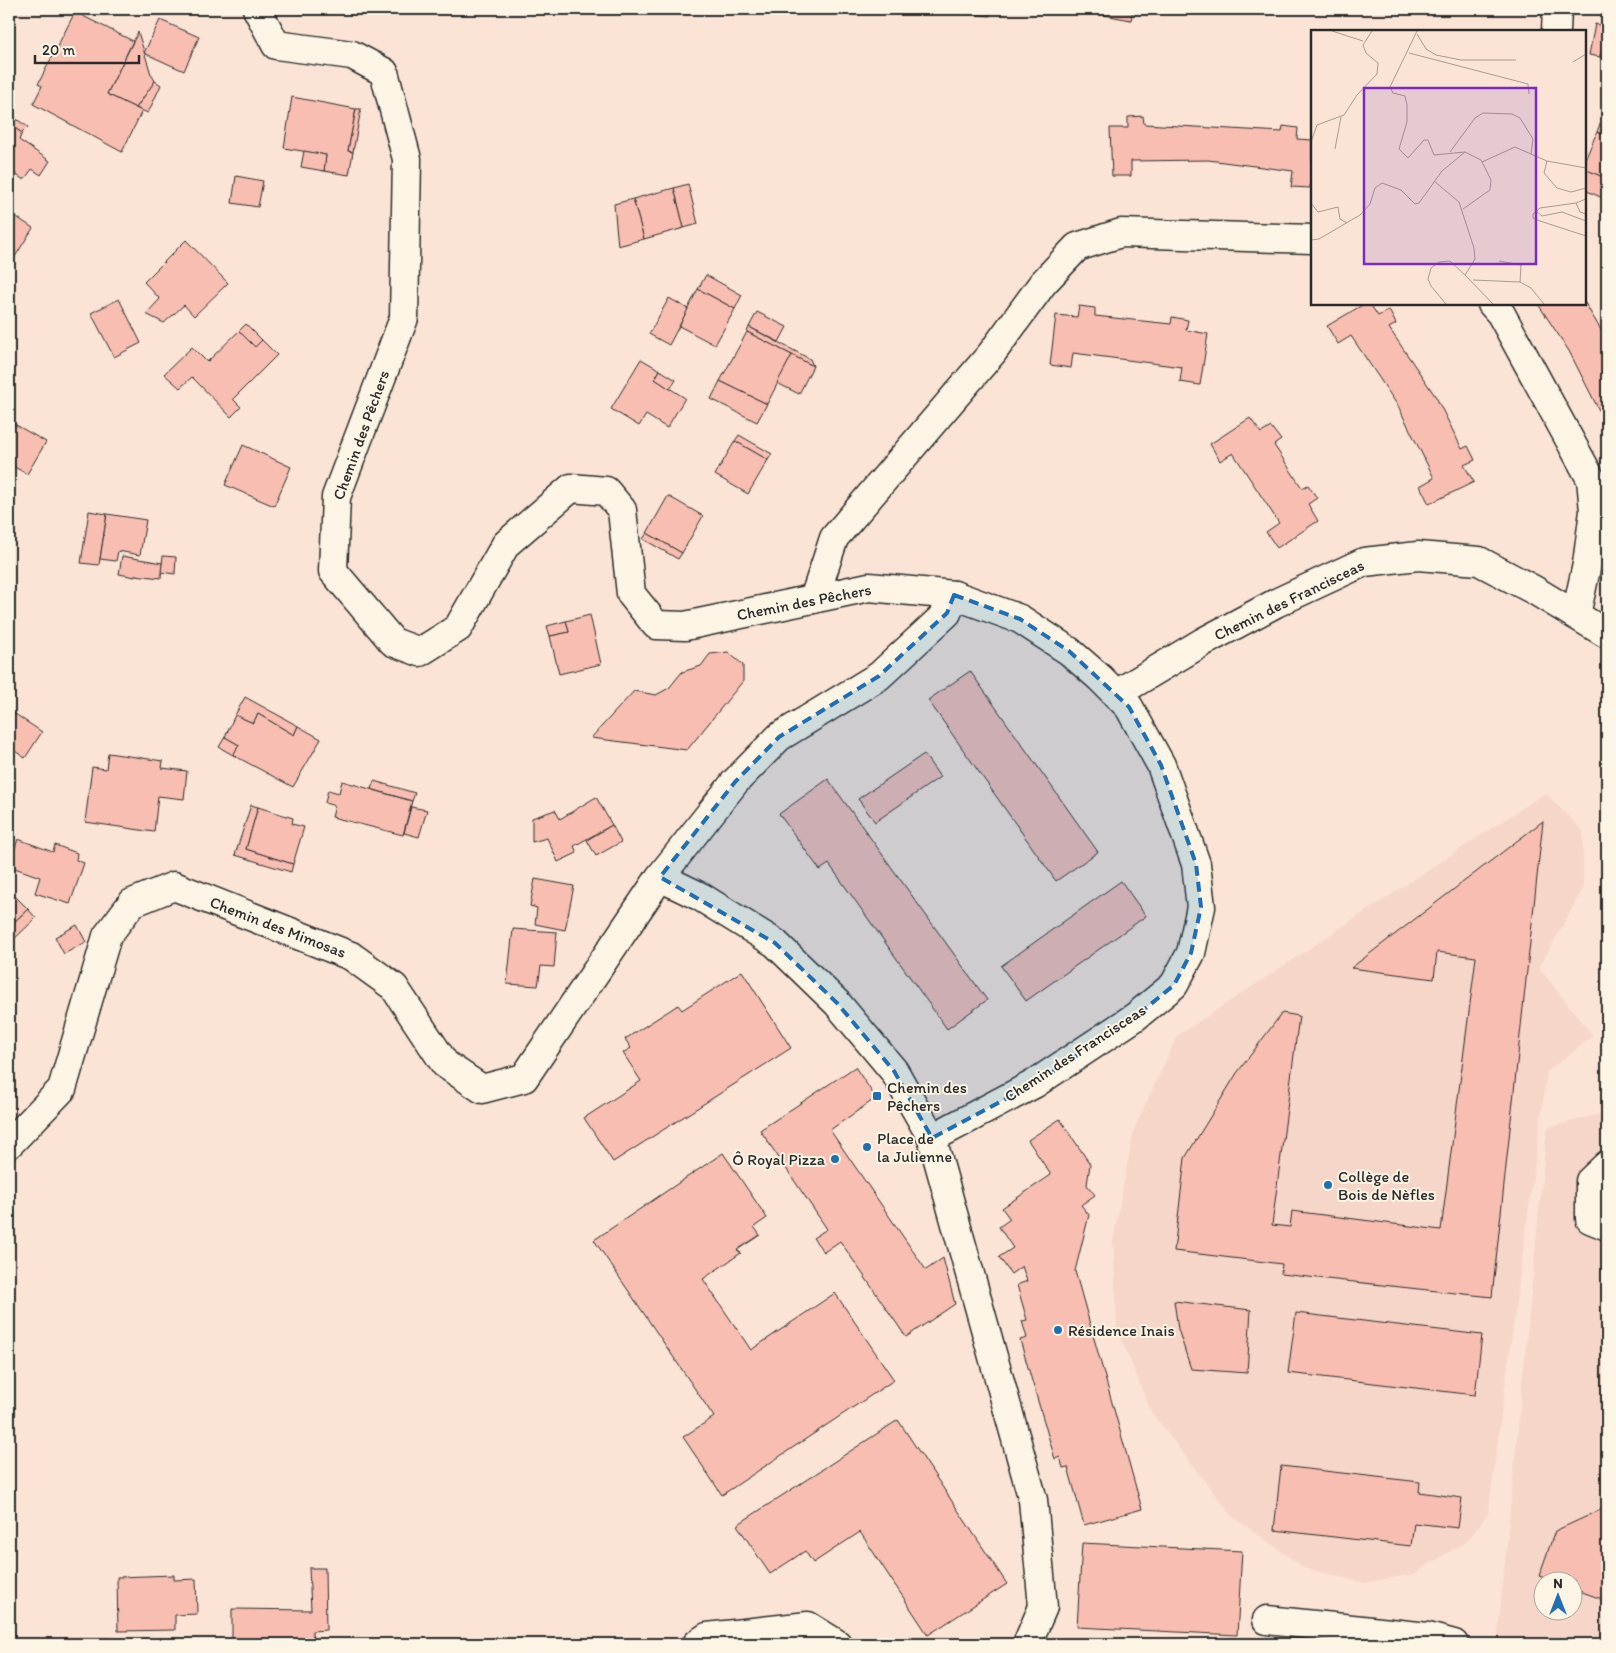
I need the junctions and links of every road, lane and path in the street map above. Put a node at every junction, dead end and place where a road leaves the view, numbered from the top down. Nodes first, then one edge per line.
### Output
1 (257, 9) edge
2 (1558, 9) edge
3 (1556, 30) edge
4 (1311, 240) edge
5 (1493, 305) edge
6 (954, 595) junction
7 (814, 599) junction
8 (1576, 615) junction
9 (1607, 634) edge
10 (1116, 694) junction
11 (660, 877) junction
12 (932, 1138) junction
13 (9, 1144) edge
14 (1607, 1165) edge
15 (1607, 1226) edge
16 (1267, 1620) dead end
17 (697, 1644) edge
18 (837, 1644) edge
19 (1027, 1644) edge
20 (1454, 1644) edge

1 - 7 street, Chemin des Pêchers
2 - 3 street
4 - 7 street
5 - 8 street
6 - 7 street, Chemin des Pêchers
6 - 10 street, Chemin des Francisceas
6 - 11 street
8 - 9 street, Chemin des Francisceas
8 - 10 street, Chemin des Francisceas
10 - 12 street, Chemin des Francisceas
11 - 12 street
11 - 13 street, Chemin des Mimosas
12 - 19 street
14 - 15 street
16 - 20 street
17 - 18 street

